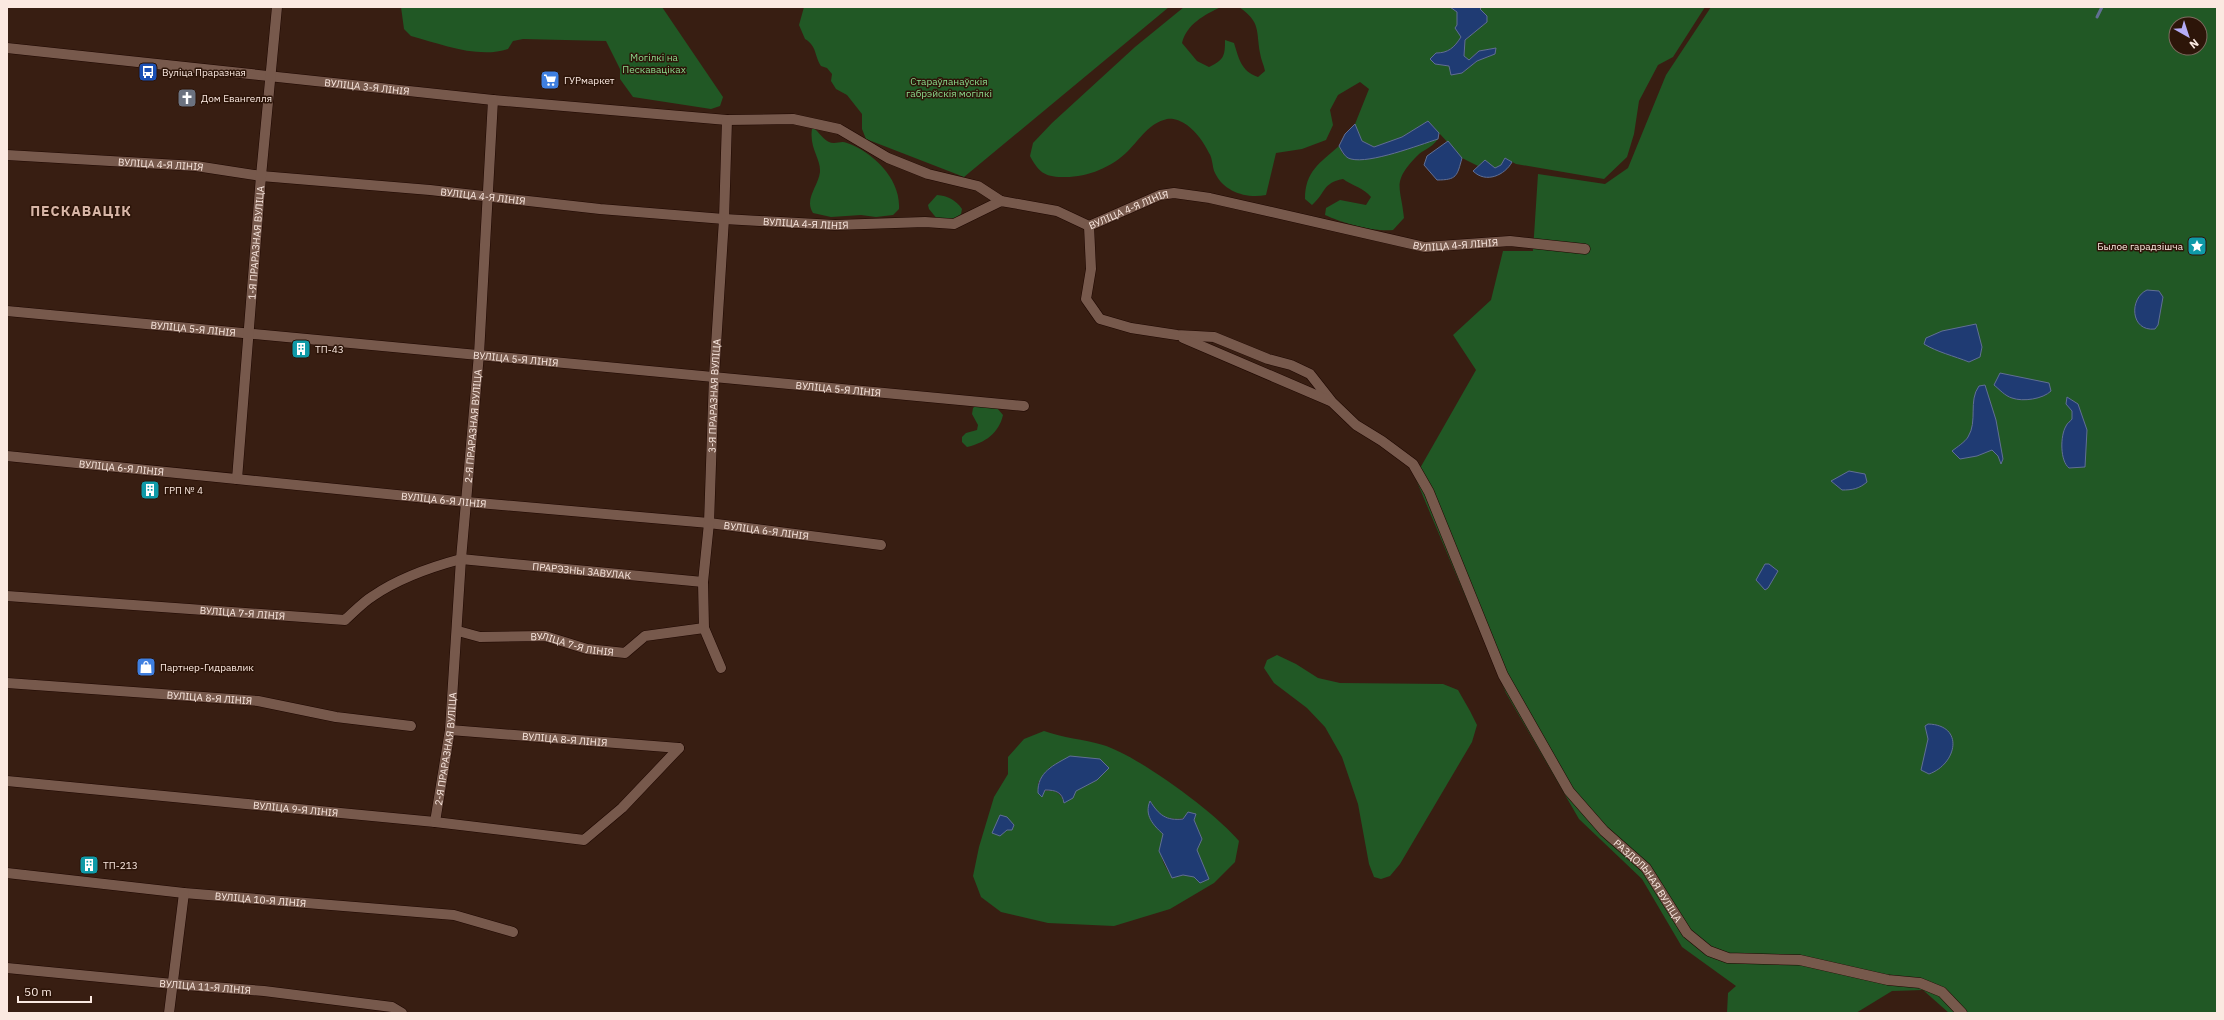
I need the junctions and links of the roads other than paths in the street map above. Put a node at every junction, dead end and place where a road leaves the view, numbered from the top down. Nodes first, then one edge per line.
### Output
1 (277, 7) edge
2 (7, 48) edge
3 (272, 76) junction
4 (493, 100) junction
5 (727, 120) junction
6 (7, 155) edge
7 (261, 176) junction
8 (488, 196) junction
9 (1001, 201) junction
10 (724, 219) junction
11 (1089, 226) junction
12 (1585, 249) dead end
13 (7, 311) edge
14 (250, 332) junction
15 (1177, 335) junction
16 (479, 354) junction
17 (714, 377) junction
18 (1332, 402) junction
19 (1024, 406) dead end
20 (7, 456) edge
21 (237, 479) junction
22 (467, 502) junction
23 (708, 523) junction
24 (881, 545) dead end
25 (461, 559) junction
26 (704, 582) junction
27 (7, 596) edge
28 (704, 628) junction
29 (458, 630) junction
30 (721, 668) dead end
31 (7, 683) edge
32 (410, 726) dead end
33 (450, 730) junction
34 (7, 781) edge
35 (435, 822) junction
36 (584, 840) joint
37 (7, 873) edge
38 (184, 893) junction
39 (513, 932) dead end
40 (7, 968) edge
41 (173, 984) junction
42 (169, 1013) edge
43 (402, 1013) edge
44 (1962, 1013) edge

1 - 3 street, 1-Я ПРАРАЗНАЯ ВУЛІЦА
2 - 3 street, ВУЛІЦА 3-Я ЛІНІЯ
3 - 4 street, ВУЛІЦА 3-Я ЛІНІЯ
3 - 7 street, 1-Я ПРАРАЗНАЯ ВУЛІЦА
4 - 5 street, ВУЛІЦА 3-Я ЛІНІЯ
4 - 8 street, 2-Я ПРАРАЗНАЯ ВУЛІЦА
5 - 9 street, ВУЛІЦА 3-Я ЛІНІЯ
5 - 10 street, 3-Я ПРАРАЗНАЯ ВУЛІЦА
6 - 7 street, ВУЛІЦА 4-Я ЛІНІЯ
7 - 8 street, ВУЛІЦА 4-Я ЛІНІЯ
7 - 14 street, 1-Я ПРАРАЗНАЯ ВУЛІЦА
8 - 10 street, ВУЛІЦА 4-Я ЛІНІЯ
8 - 16 street, 2-Я ПРАРАЗНАЯ ВУЛІЦА
9 - 10 street, ВУЛІЦА 4-Я ЛІНІЯ
9 - 11 street, ВУЛІЦА 4-Я ЛІНІЯ
10 - 17 street, 3-Я ПРАРАЗНАЯ ВУЛІЦА
11 - 12 street, ВУЛІЦА 4-Я ЛІНІЯ
11 - 15 street
13 - 14 street, ВУЛІЦА 5-Я ЛІНІЯ
14 - 16 street, ВУЛІЦА 5-Я ЛІНІЯ
14 - 21 street, 1-Я ПРАРАЗНАЯ ВУЛІЦА
15 - 18 street
15 - 18 street
16 - 17 street, ВУЛІЦА 5-Я ЛІНІЯ
16 - 22 street, 2-Я ПРАРАЗНАЯ ВУЛІЦА
17 - 19 street, ВУЛІЦА 5-Я ЛІНІЯ
17 - 23 street, 3-Я ПРАРАЗНАЯ ВУЛІЦА
18 - 44 street, РАЗДОЛЬНАЯ ВУЛІЦА
20 - 21 street, ВУЛІЦА 6-Я ЛІНІЯ
21 - 22 street, ВУЛІЦА 6-Я ЛІНІЯ
22 - 23 street, ВУЛІЦА 6-Я ЛІНІЯ
22 - 25 street, 2-Я ПРАРАЗНАЯ ВУЛІЦА
23 - 24 street, ВУЛІЦА 6-Я ЛІНІЯ
23 - 26 street, 3-Я ПРАРАЗНАЯ ВУЛІЦА
25 - 26 street, ПРАРЭЗНЫ ЗАВУЛАК
25 - 27 street, ВУЛІЦА 7-Я ЛІНІЯ
25 - 29 street, 2-Я ПРАРАЗНАЯ ВУЛІЦА
26 - 28 street, 3-Я ПРАРАЗНАЯ ВУЛІЦА
28 - 29 street, ВУЛІЦА 7-Я ЛІНІЯ
28 - 30 street, 3-Я ПРАРАЗНАЯ ВУЛІЦА
29 - 33 street, 2-Я ПРАРАЗНАЯ ВУЛІЦА
31 - 32 street, ВУЛІЦА 8-Я ЛІНІЯ
33 - 35 street, 2-Я ПРАРАЗНАЯ ВУЛІЦА
33 - 36 street, ВУЛІЦА 8-Я ЛІНІЯ
34 - 35 street, ВУЛІЦА 9-Я ЛІНІЯ
35 - 36 street, ВУЛІЦА 9-Я ЛІНІЯ
37 - 38 street, ВУЛІЦА 10-Я ЛІНІЯ
38 - 39 street, ВУЛІЦА 10-Я ЛІНІЯ
38 - 41 street
40 - 41 street, ВУЛІЦА 11-Я ЛІНІЯ
41 - 42 street
41 - 43 street, ВУЛІЦА 11-Я ЛІНІЯ

